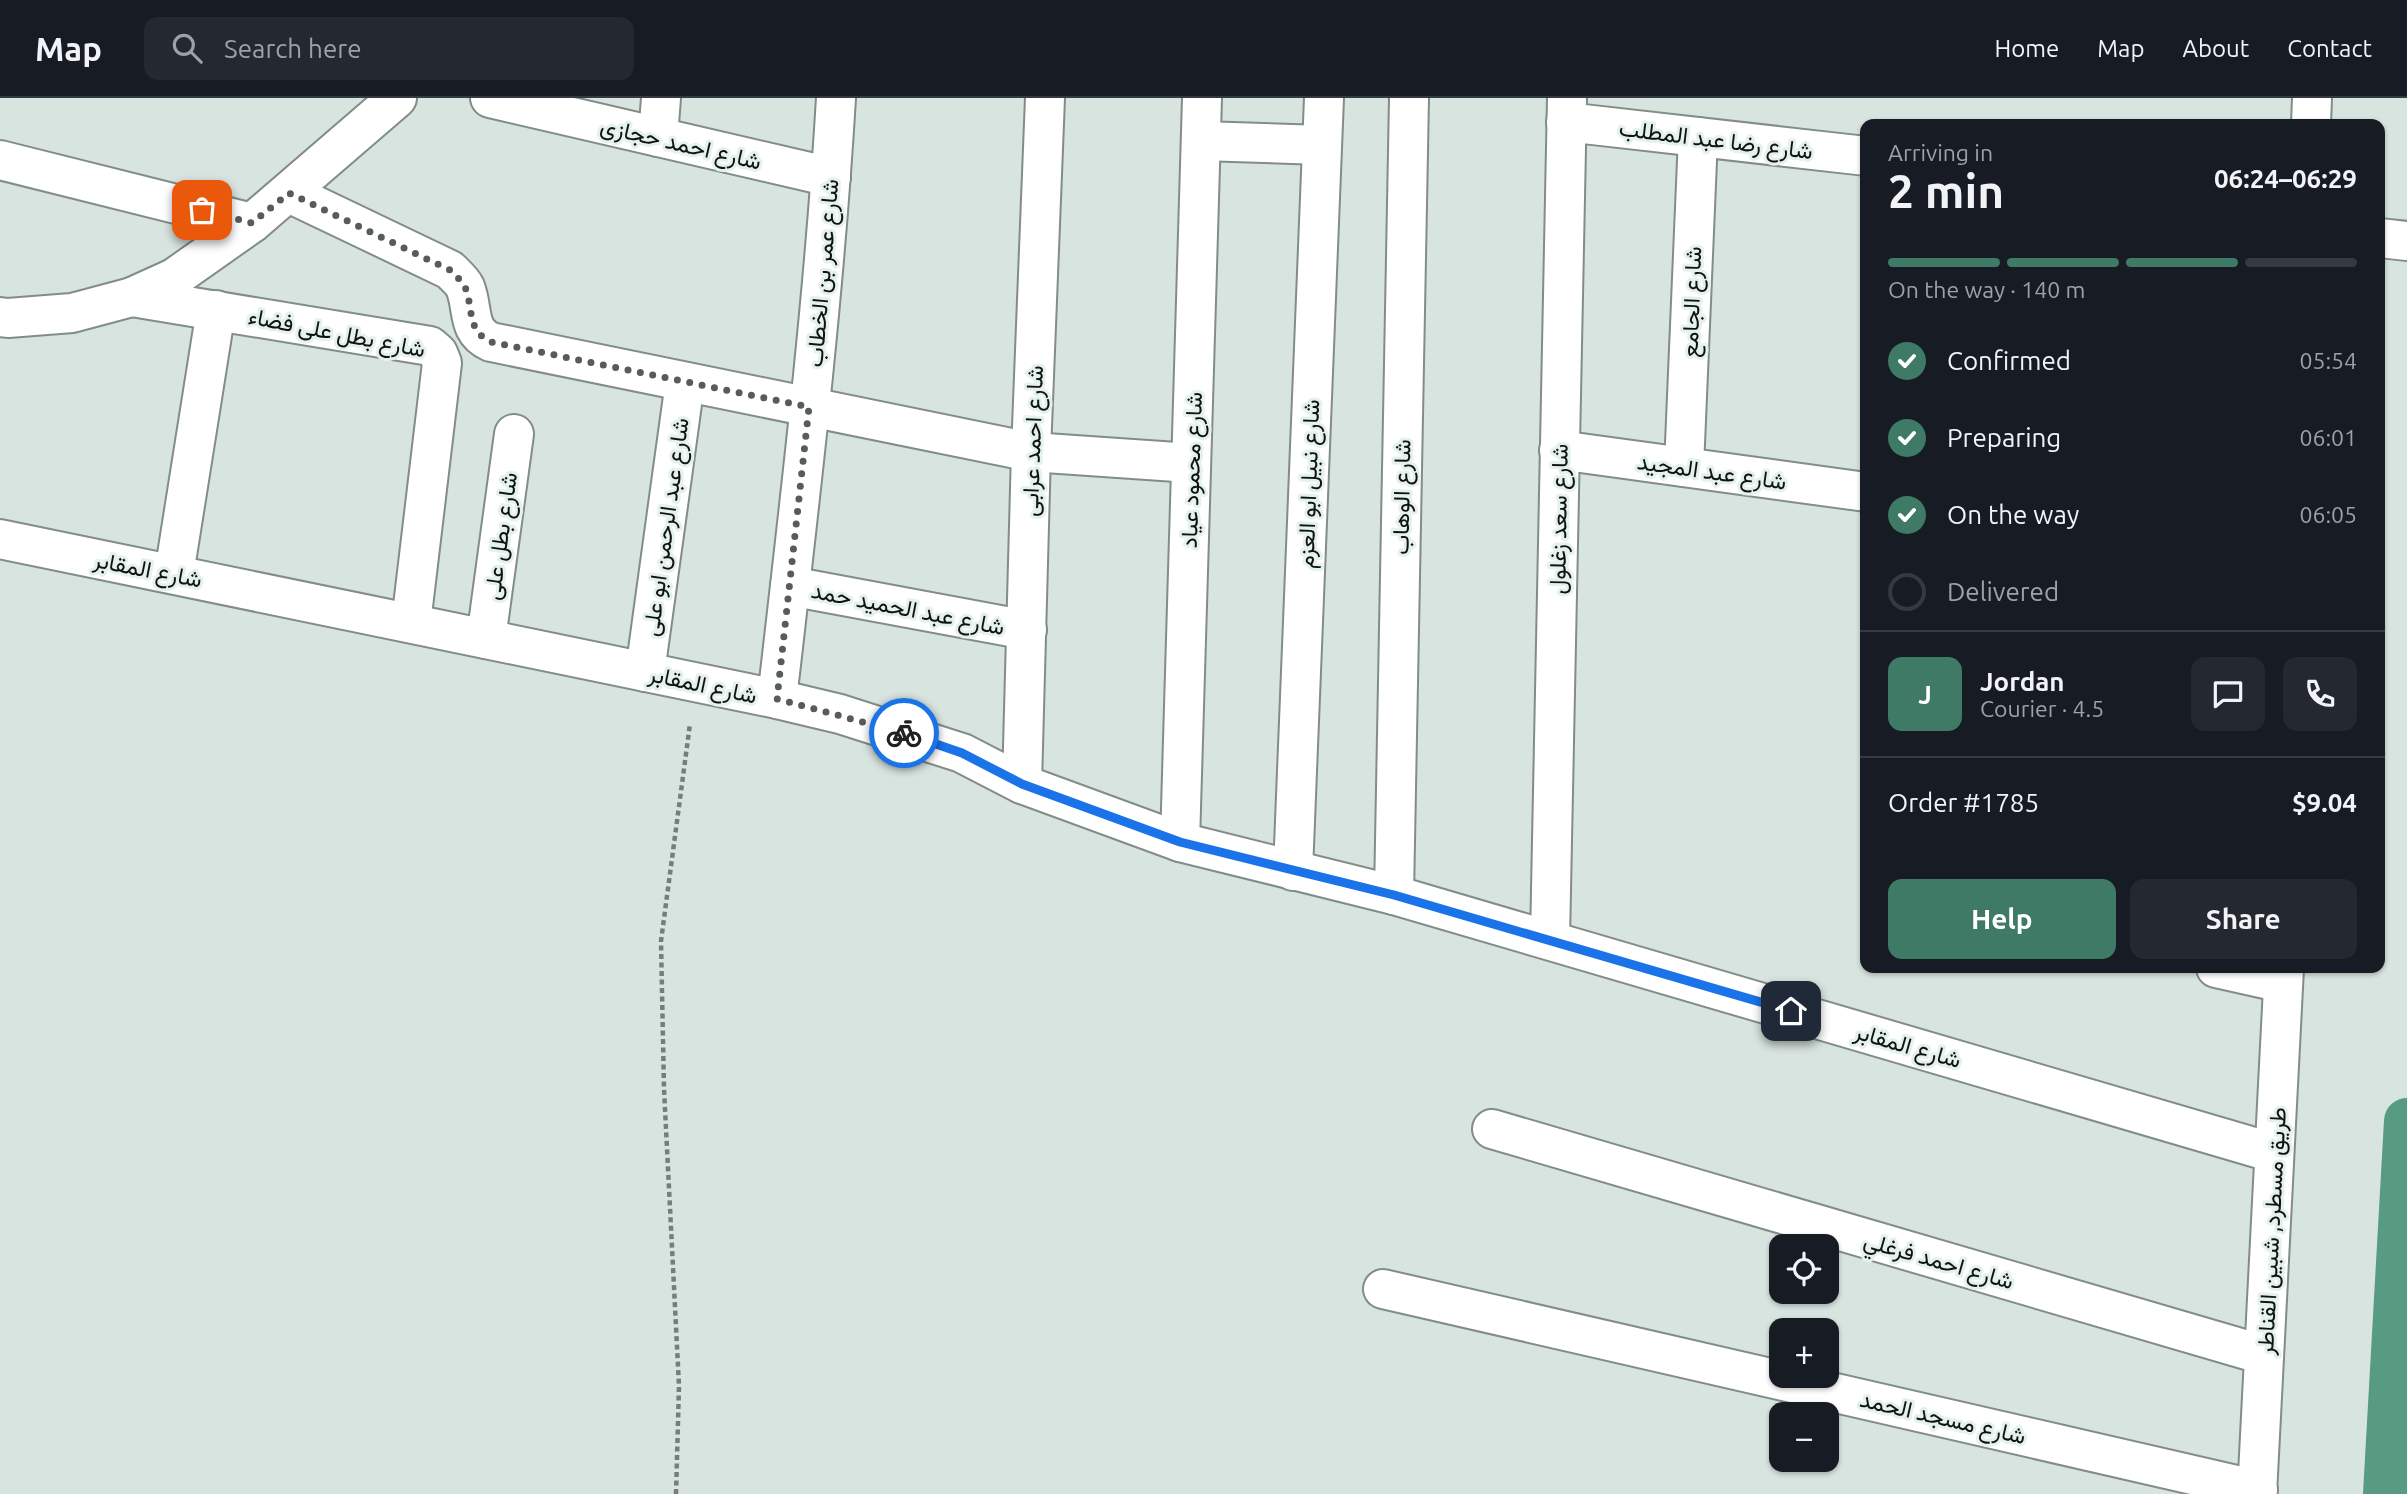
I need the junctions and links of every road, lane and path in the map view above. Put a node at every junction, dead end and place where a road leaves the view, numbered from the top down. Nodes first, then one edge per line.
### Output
1 (397, 98) edge
2 (490, 98) edge
3 (661, 98) edge
4 (836, 98) edge
5 (1045, 98) edge
6 (1202, 98) edge
7 (1324, 98) edge
8 (1409, 98) edge
9 (2312, 98) edge
10 (1566, 110) edge
11 (2311, 119) edge
12 (658, 137) junction
13 (1698, 137) junction
14 (1201, 141) junction
15 (1322, 145) junction
16 (1860, 155) edge
17 (0, 160) edge
18 (831, 177) junction
19 (289, 193) junction
20 (252, 223) junction
21 (2385, 239) edge
22 (2407, 241) edge
23 (132, 296) junction
24 (216, 310) junction
25 (0, 317) edge
26 (685, 382) junction
27 (809, 407) junction
28 (514, 433) dead end
29 (1559, 450) junction
30 (1031, 452) junction
31 (1191, 463) junction
32 (1684, 467) junction
33 (1860, 491) edge
34 (0, 539) edge
35 (174, 574) junction
36 (790, 586) junction
37 (411, 623) junction
38 (1027, 630) junction
39 (485, 639) junction
40 (645, 672) junction
41 (696, 682) junction
42 (777, 699) junction
43 (1022, 784) junction
44 (1180, 842) junction
45 (1293, 871) junction
46 (1394, 895) junction
47 (1550, 940) junction
48 (2265, 973) edge
49 (2284, 975) edge
50 (1492, 1129) dead end
51 (2274, 1153) junction
52 (1382, 1289) dead end
53 (2264, 1355) junction
54 (2258, 1492) edge
55 (676, 1494) edge

1 - 19 street
2 - 12 street, شارع احمد حجازى
3 - 12 street
4 - 18 street, شارع عمر بن الخطاب
5 - 30 street, شارع احمد عرابى
6 - 14 street, شارع محمود عياد
7 - 15 street, شارع نبيل ابو العزم
8 - 46 street, شارع الوهاب
9 - 11 street
10 - 13 street, شارع رضا عبد المطلب
10 - 29 street, شارع سعد زغلول
12 - 18 street, شارع احمد حجازى
13 - 16 street, شارع رضا عبد المطلب
13 - 32 street, شارع الجامع
14 - 15 street
14 - 31 street, شارع محمود عياد
15 - 45 street, شارع نبيل ابو العزم
17 - 20 street
18 - 27 street, شارع عمر بن الخطاب
19 - 20 street
19 - 26 street
20 - 23 street
21 - 22 street
23 - 24 street, شارع بطل على فضاء
23 - 25 street
24 - 35 street
24 - 37 street, شارع بطل على فضاء
26 - 27 street
26 - 40 street, شارع عبد الرحمن ابو على
27 - 30 street
27 - 36 street, شارع عمر بن الخطاب
28 - 39 street, شارع بطل على
29 - 32 street, شارع عبد المجيد
29 - 47 street, شارع سعد زغلول
30 - 31 street
30 - 38 street, شارع احمد عرابى
31 - 44 street, شارع محمود عياد
32 - 33 street, شارع عبد المجيد
34 - 35 street, شارع المقابر
35 - 37 street, شارع المقابر
36 - 38 street, شارع عبد الحميد حمد
36 - 42 street, شارع عمر بن الخطاب
37 - 39 street, شارع المقابر
38 - 43 street, شارع احمد عرابى
39 - 40 street, شارع المقابر
40 - 41 street, شارع المقابر
41 - 42 street, شارع المقابر
41 - 55 path
42 - 43 street, شارع المقابر
43 - 44 street, شارع المقابر
44 - 45 street, شارع المقابر
45 - 46 street, شارع المقابر
46 - 47 street, شارع المقابر
47 - 51 street, شارع المقابر
48 - 49 street
49 - 51 street, طريق مسطرد, شبين القناطر
50 - 53 street, شارع احمد فرغلي
51 - 53 street, طريق مسطرد, شبين القناطر
52 - 54 street, شارع مسجد الحمد
53 - 54 street, طريق مسطرد, شبين القناطر

